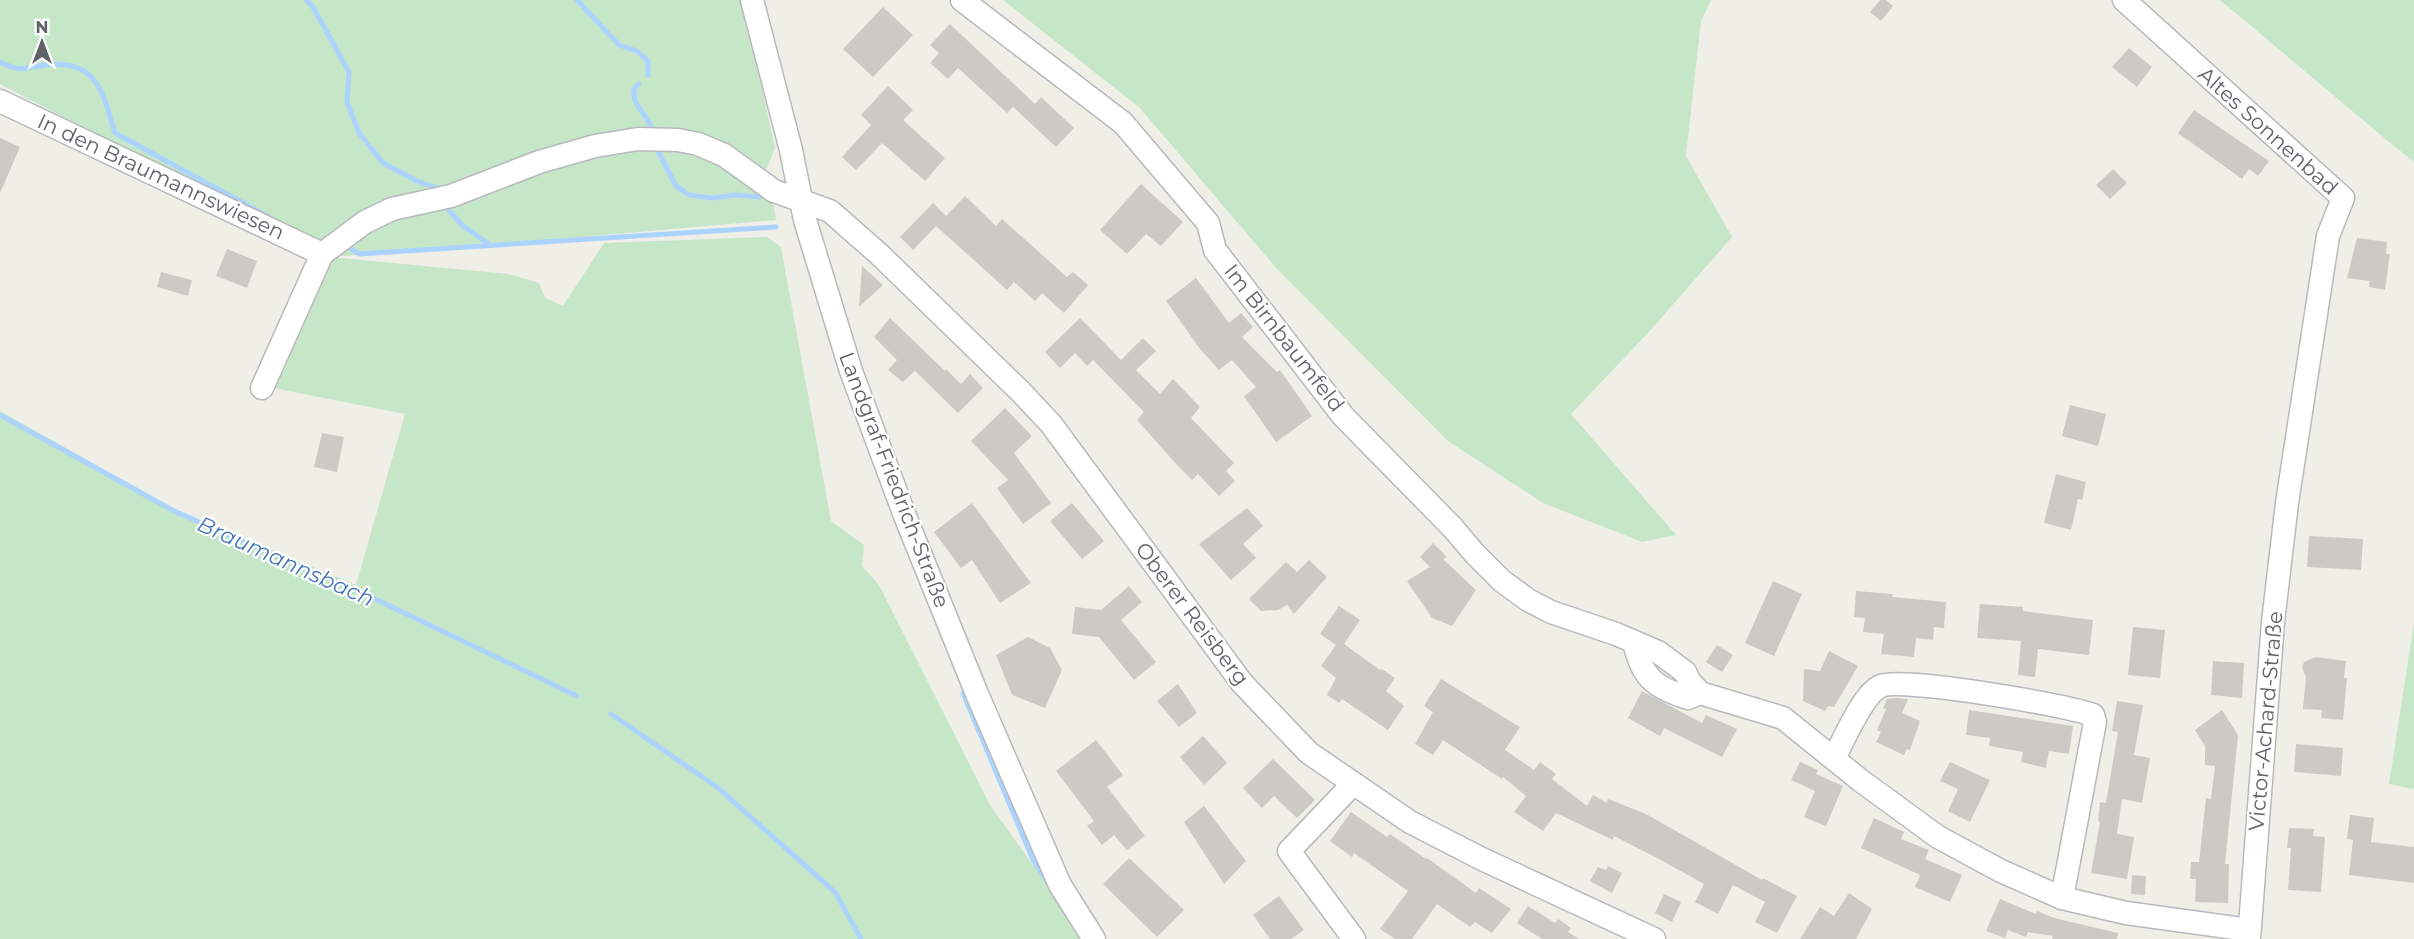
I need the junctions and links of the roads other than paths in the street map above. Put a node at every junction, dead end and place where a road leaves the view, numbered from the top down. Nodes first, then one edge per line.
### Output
1 (752, 0) edge
2 (962, 0) edge
3 (2124, 0) edge
4 (0, 101) edge
5 (801, 200) junction
6 (322, 254) junction
7 (261, 388) dead end
8 (2287, 503) joint
9 (1834, 758) junction
10 (1352, 785) junction
11 (2062, 898) junction
12 (2252, 936) edge
13 (1094, 939) edge
14 (1354, 939) edge
15 (1654, 939) edge

1 - 5 street, Landgraf-Friedrich-Straße
2 - 9 street, Im Birnbaumfeld
3 - 8 street, Altes Sonnenbad
4 - 6 street, In den Braumannswiesen
5 - 6 street
5 - 10 street, Oberer Reisberg
5 - 13 street, Landgraf-Friedrich-Straße
6 - 7 street
8 - 12 street, Victor-Achard-Straße
9 - 11 street, Im Birnbaumfeld
9 - 11 street
10 - 14 street
10 - 15 street, Oberer Reisberg
11 - 12 street, Im Birnbaumfeld

